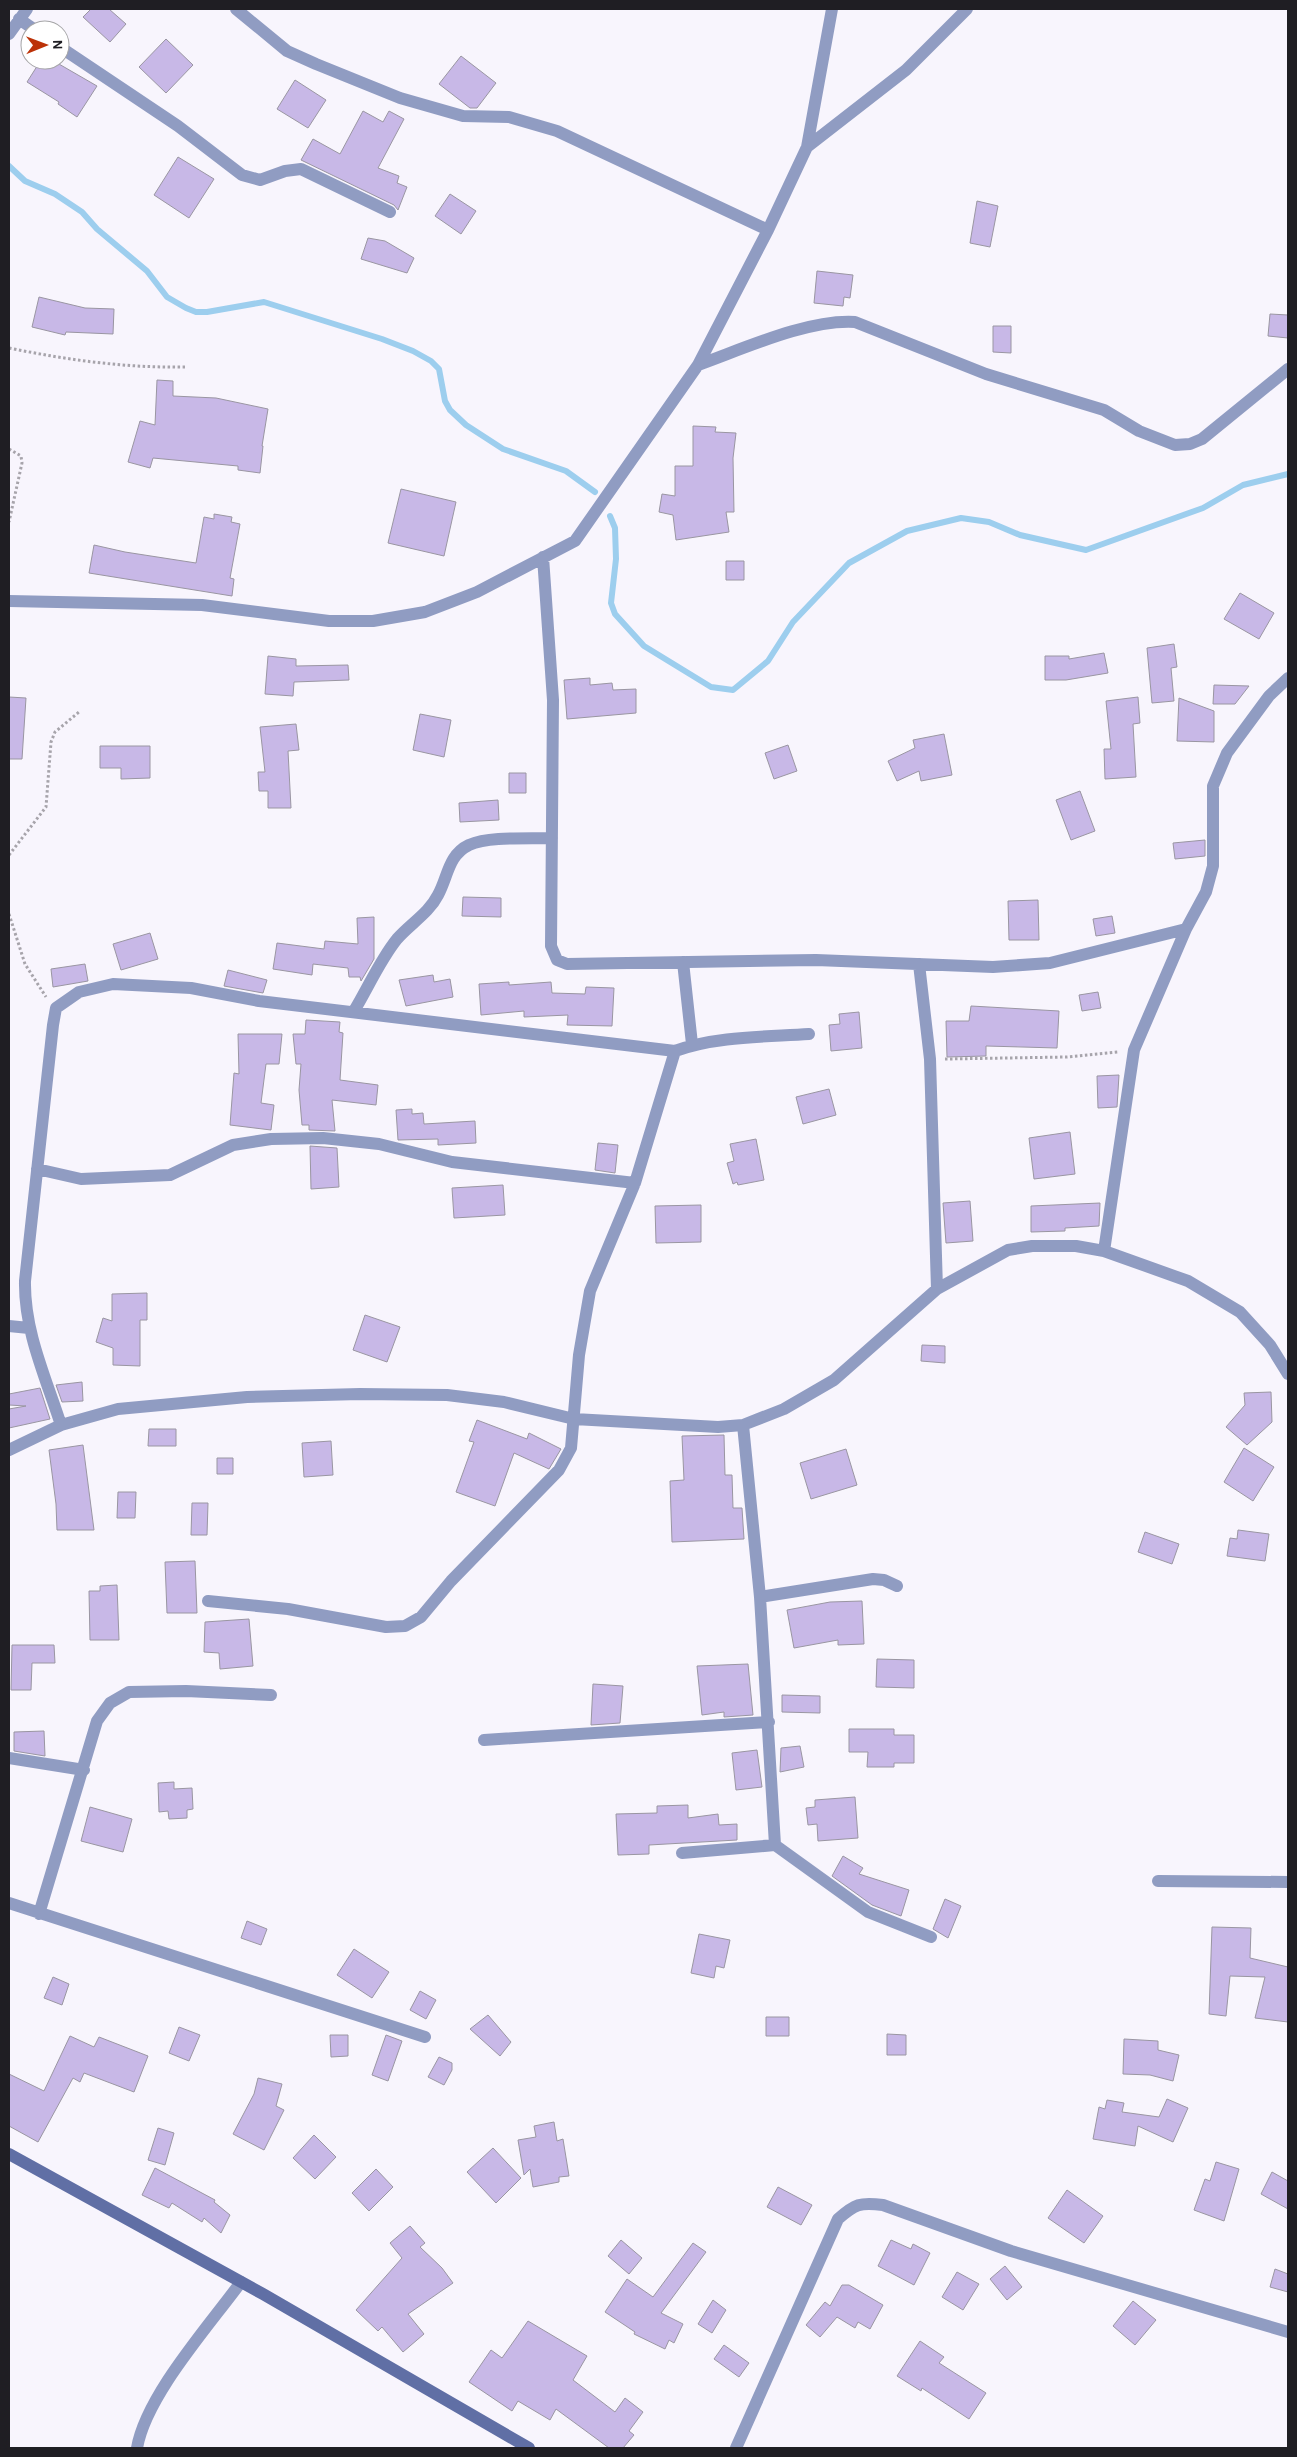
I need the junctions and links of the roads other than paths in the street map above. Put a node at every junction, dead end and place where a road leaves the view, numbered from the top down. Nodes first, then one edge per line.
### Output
1 (236, 9) edge
2 (832, 9) edge
3 (967, 9) edge
4 (23, 14) edge
5 (9, 34) edge
6 (70, 54) edge
7 (807, 147) junction
8 (390, 212) dead end
9 (768, 230) junction
10 (698, 366) junction
11 (1288, 369) edge
12 (543, 557) junction
13 (9, 601) edge
14 (1288, 678) edge
15 (552, 838) junction
16 (1186, 929) junction
17 (683, 962) junction
18 (919, 964) junction
19 (354, 1011) junction
20 (809, 1034) dead end
21 (692, 1044) junction
22 (674, 1050) junction
23 (37, 1169) junction
24 (635, 1183) junction
25 (1104, 1251) junction
26 (937, 1289) junction
27 (9, 1326) edge
28 (29, 1328) junction
29 (1288, 1374) edge
30 (574, 1419) junction
31 (61, 1425) junction
32 (743, 1426) junction
33 (9, 1450) edge
34 (897, 1586) dead end
35 (760, 1597) junction
36 (208, 1601) dead end
37 (271, 1695) dead end
38 (769, 1722) junction
39 (484, 1740) dead end
40 (9, 1758) edge
41 (84, 1770) junction
42 (776, 1844) junction
43 (682, 1853) dead end
44 (1158, 1881) dead end
45 (1288, 1882) edge
46 (9, 1903) edge
47 (39, 1914) junction
48 (931, 1936) dead end
49 (425, 2037) dead end
50 (9, 2154) edge
51 (241, 2282) junction
52 (1288, 2332) edge
53 (137, 2448) edge
54 (529, 2448) edge
55 (736, 2448) edge

1 - 9 street
2 - 7 street
3 - 7 street
4 - 5 street
6 - 8 street
7 - 9 street
9 - 10 street
10 - 11 street
10 - 12 street
12 - 13 street
12 - 15 street
14 - 16 street
15 - 17 street
15 - 19 street
16 - 18 street
16 - 25 street
17 - 18 street
17 - 21 street
18 - 26 street
19 - 22 street
19 - 23 street
20 - 21 street
21 - 22 street
22 - 24 street
23 - 24 street
23 - 28 street
24 - 30 street
25 - 26 street
25 - 29 street
26 - 32 street
27 - 28 street
28 - 31 street
30 - 31 street
30 - 32 street
30 - 36 street
31 - 33 street
32 - 35 street
34 - 35 street
35 - 38 street
37 - 41 street
38 - 39 street
38 - 42 street
40 - 41 street
41 - 47 street
42 - 43 street
42 - 48 street
44 - 45 street
46 - 47 street
47 - 49 street
50 - 51 street
51 - 53 street
51 - 54 street
52 - 55 street

